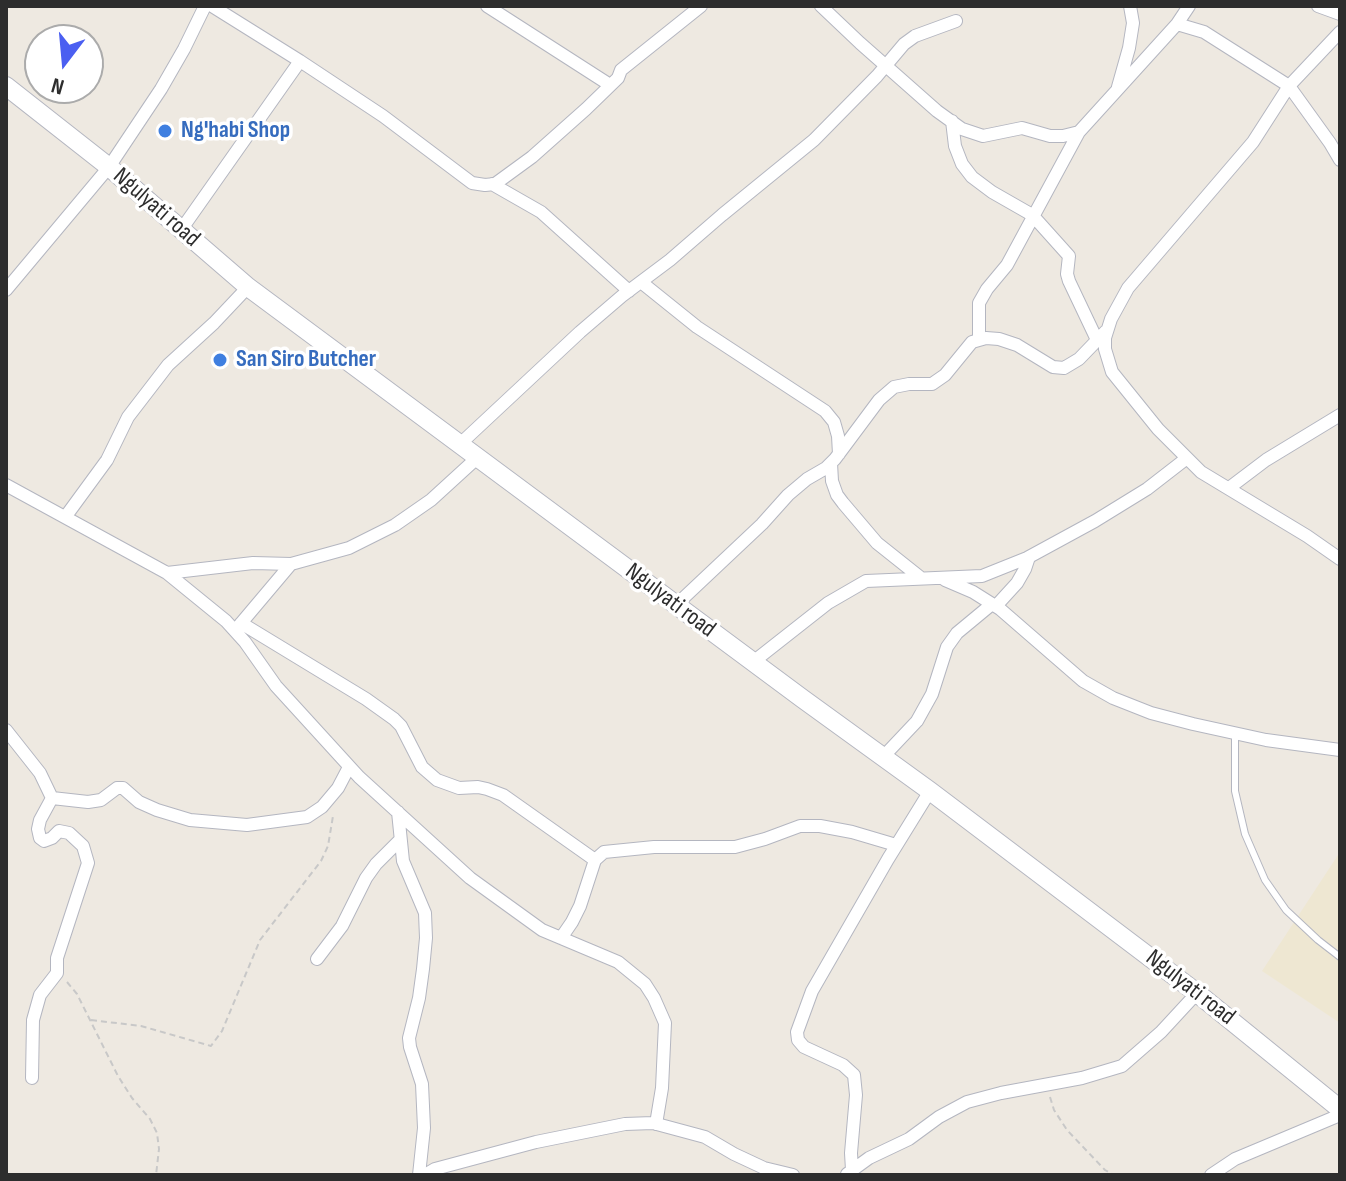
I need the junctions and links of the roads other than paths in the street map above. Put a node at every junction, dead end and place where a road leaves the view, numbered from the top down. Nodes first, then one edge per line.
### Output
1 (205, 6) edge
2 (212, 6) edge
3 (487, 6) edge
4 (701, 6) edge
5 (821, 6) edge
6 (1130, 6) edge
7 (1189, 6) edge
8 (1318, 6) edge
9 (1340, 14) edge
10 (956, 21) dead end
11 (1177, 24) junction
12 (1340, 32) edge
13 (300, 61) junction
14 (885, 65) junction
15 (610, 85) junction
16 (6, 86) edge
17 (1289, 86) junction
18 (1117, 90) junction
19 (952, 121) junction
20 (1079, 132) junction
21 (1340, 160) edge
22 (109, 167) junction
23 (492, 184) junction
24 (1034, 216) junction
25 (181, 230) junction
26 (641, 282) junction
27 (248, 287) junction
28 (6, 290) edge
29 (629, 291) junction
30 (1108, 329) junction
31 (979, 340) junction
32 (1097, 340) junction
33 (1340, 415) edge
34 (459, 445) junction
35 (477, 458) junction
36 (835, 458) junction
37 (1187, 458) junction
38 (6, 485) edge
39 (1229, 488) junction
40 (66, 516) junction
41 (1029, 557) junction
42 (1340, 559) edge
43 (291, 564) junction
44 (167, 573) junction
45 (938, 577) junction
46 (921, 578) junction
47 (676, 605) junction
48 (994, 605) junction
49 (238, 627) junction
50 (753, 662) junction
51 (6, 730) edge
52 (1235, 733) junction
53 (1340, 750) edge
54 (883, 757) junction
55 (349, 767) junction
56 (930, 791) junction
57 (52, 798) junction
58 (398, 812) junction
59 (400, 840) junction
60 (896, 845) junction
61 (595, 860) junction
62 (561, 938) junction
63 (1340, 957) edge
64 (317, 959) dead end
65 (1197, 993) junction
66 (32, 1078) dead end
67 (1340, 1112) edge
68 (656, 1124) junction
69 (849, 1173) edge
70 (419, 1175) edge
71 (425, 1175) edge
72 (793, 1175) edge
73 (1211, 1175) edge

1 - 22 street
2 - 13 street
3 - 15 street
4 - 15 street
5 - 14 street
6 - 18 street
7 - 11 street
8 - 9 street
10 - 14 street
11 - 17 street
11 - 18 street
12 - 17 street
13 - 23 street
13 - 25 street
14 - 19 street
14 - 26 street
15 - 23 street
16 - 22 main road, Ngulyati road
17 - 21 street
17 - 30 street
18 - 20 street
19 - 20 street
19 - 24 street
20 - 24 street
22 - 25 main road, Ngulyati road
22 - 28 street
23 - 29 street
24 - 31 street
24 - 32 street
25 - 27 main road, Ngulyati road
26 - 29 street
26 - 36 street
27 - 34 main road, Ngulyati road
27 - 40 street
29 - 34 street
30 - 32 street
30 - 37 street
31 - 32 street
31 - 36 street
33 - 39 street
34 - 35 main road, Ngulyati road
35 - 43 street
35 - 47 main road, Ngulyati road
36 - 46 street
36 - 47 street
37 - 39 street
37 - 41 street
38 - 40 street
39 - 42 street
40 - 44 street
41 - 45 street
41 - 48 street
43 - 44 street
43 - 49 street
44 - 49 street
45 - 46 street
45 - 48 street
46 - 50 street
47 - 50 main road, Ngulyati road
48 - 52 street
48 - 54 street
49 - 55 street
49 - 61 street
50 - 54 main road, Ngulyati road
51 - 57 street
52 - 53 street
52 - 63 lane
54 - 56 main road, Ngulyati road
55 - 57 street
55 - 58 street
56 - 60 street
56 - 65 main road, Ngulyati road
57 - 66 street
58 - 59 street
58 - 62 street
59 - 64 street
59 - 70 street
60 - 61 street
60 - 69 street
61 - 62 street
62 - 68 street
65 - 67 main road, Ngulyati road
65 - 69 street
67 - 73 street
68 - 71 street
68 - 72 street

